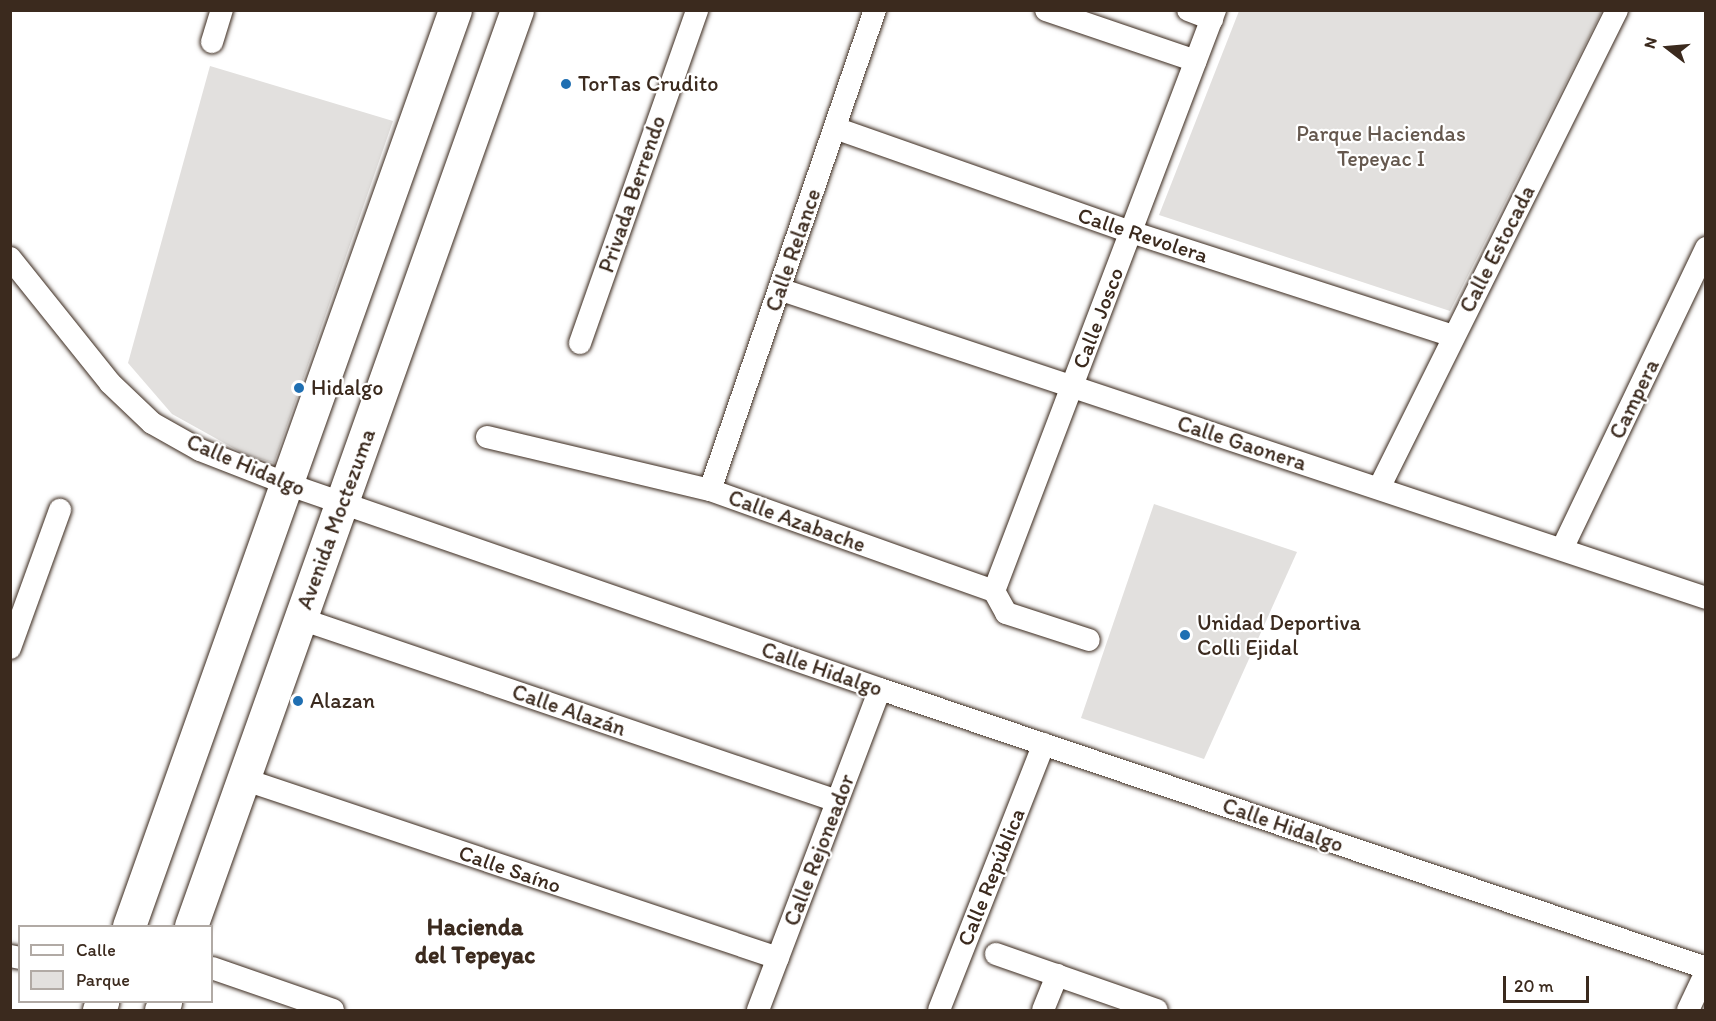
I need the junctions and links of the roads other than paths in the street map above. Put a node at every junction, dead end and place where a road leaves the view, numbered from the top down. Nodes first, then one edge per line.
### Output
1 (222, 10) edge
2 (455, 10) edge
3 (518, 10) edge
4 (697, 10) edge
5 (875, 10) edge
6 (1046, 10) edge
7 (1188, 10) edge
8 (1617, 10) edge
9 (1213, 15) edge
10 (212, 42) dead end
11 (1196, 61) junction
12 (835, 128) junction
13 (1131, 232) junction
14 (1706, 248) edge
15 (10, 258) edge
16 (779, 289) junction
17 (1453, 336) junction
18 (580, 343) dead end
19 (1072, 386) junction
20 (487, 437) dead end
21 (286, 484) junction
22 (1379, 488) junction
23 (710, 490) junction
24 (342, 503) junction
25 (60, 510) dead end
26 (1562, 549) junction
27 (994, 591) junction
28 (1706, 597) edge
29 (301, 619) junction
30 (1089, 640) dead end
31 (10, 648) edge
32 (880, 689) junction
33 (1044, 744) junction
34 (243, 779) junction
35 (837, 801) junction
36 (130, 925) edge
37 (192, 925) edge
38 (996, 954) dead end
39 (777, 958) junction
40 (213, 968) edge
41 (1706, 970) edge
42 (1057, 975) junction
43 (333, 1011) edge
44 (758, 1011) edge
45 (939, 1011) edge
46 (1043, 1011) edge
47 (1157, 1011) edge
48 (1688, 1011) edge

1 - 10 street
2 - 21 street
3 - 24 street, Avenida Moctezuma
4 - 18 street, Privada Berrendo
5 - 12 street, Calle Relance
6 - 11 street
7 - 9 street
8 - 17 street, Calle Estocada
9 - 11 street, Calle Josco
11 - 13 street, Calle Josco
12 - 13 street, Calle Revolera
12 - 16 street, Calle Relance
13 - 17 street, Calle Revolera
13 - 19 street, Calle Josco
14 - 26 street, Campera
15 - 21 street, Calle Hidalgo
16 - 19 street, Calle Gaonera
16 - 23 street, Calle Relance
17 - 22 street, Calle Estocada
19 - 22 street, Calle Gaonera
19 - 27 street, Calle Josco
20 - 23 street, Calle Azabache
21 - 24 street, Calle Hidalgo
21 - 36 street
22 - 26 street, Calle Gaonera
23 - 27 street, Calle Azabache
24 - 29 street, Avenida Moctezuma
24 - 32 street, Calle Hidalgo
25 - 31 street
26 - 28 street, Calle Gaonera
27 - 30 street
29 - 34 street, Avenida Moctezuma
29 - 35 street, Calle Alazán
32 - 33 street, Calle Hidalgo
32 - 35 street, Calle Rejoneador
33 - 41 street, Calle Hidalgo
33 - 45 street, Calle República
34 - 37 street, Avenida Moctezuma
34 - 39 street, Calle Saíno
35 - 39 street, Calle Rejoneador
38 - 42 street
39 - 44 street, Calle Rejoneador
40 - 43 street
41 - 48 street
42 - 46 street
42 - 47 street

